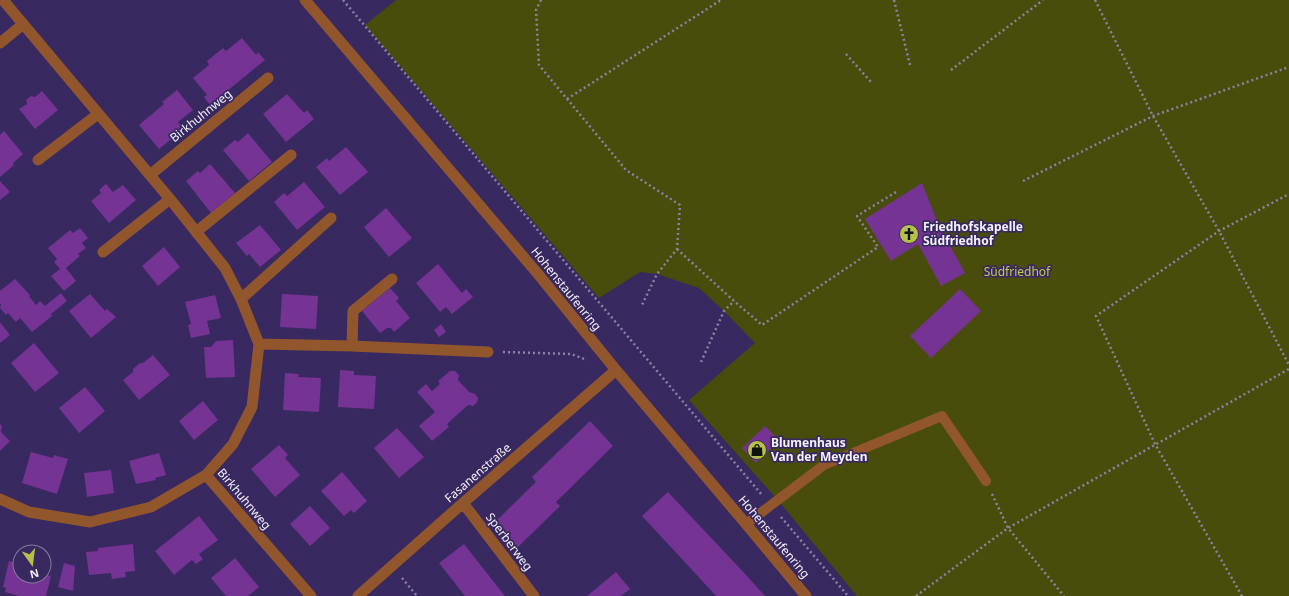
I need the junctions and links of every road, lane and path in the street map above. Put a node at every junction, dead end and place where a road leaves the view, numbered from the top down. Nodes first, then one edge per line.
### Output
1 (3, 0) edge
2 (305, 0) edge
3 (343, 0) edge
4 (541, 0) edge
5 (721, 0) edge
6 (894, 0) edge
7 (1043, 0) edge
8 (1095, 0) edge
9 (22, 25) junction
10 (0, 43) edge
11 (846, 54) dead end
12 (910, 65) dead end
13 (1289, 67) edge
14 (952, 70) dead end
15 (268, 78) dead end
16 (871, 82) dead end
17 (567, 99) junction
18 (98, 114) junction
19 (1153, 116) junction
20 (291, 155) dead end
21 (38, 160) dead end
22 (150, 175) junction
23 (1023, 181) dead end
24 (896, 192) dead end
25 (1289, 194) edge
26 (170, 199) junction
27 (331, 218) dead end
28 (196, 232) junction
29 (1219, 232) junction
30 (677, 249) junction
31 (103, 252) dead end
32 (392, 279) dead end
33 (241, 299) junction
34 (734, 301) junction
35 (642, 305) dead end
36 (259, 344) junction
37 (352, 346) junction
38 (488, 352) joint
39 (701, 362) dead end
40 (1289, 367) edge
41 (616, 370) junction
42 (1155, 444) junction
43 (206, 475) junction
44 (986, 481) joint
45 (0, 499) edge
46 (463, 503) junction
47 (771, 504) junction
48 (746, 524) junction
49 (1008, 528) junction
50 (392, 566) junction
51 (311, 596) edge
52 (358, 596) edge
53 (417, 596) edge
54 (534, 596) edge
55 (806, 596) edge
56 (848, 596) edge
57 (916, 596) edge
58 (1064, 596) edge
59 (1242, 596) edge

1 - 9 street, Birkhuhnweg
2 - 41 street, Hohenstaufenring
3 - 47 path
4 - 17 path
5 - 17 path
6 - 12 path
7 - 14 path
8 - 19 path
9 - 10 street
9 - 18 street, Birkhuhnweg
11 - 16 path
13 - 19 path
15 - 22 street, Birkhuhnweg
17 - 30 path
18 - 21 street
18 - 22 street, Birkhuhnweg
19 - 23 path
19 - 29 path
20 - 28 street
22 - 26 street, Birkhuhnweg
24 - 34 path
25 - 29 path
26 - 28 street, Birkhuhnweg
26 - 31 street
27 - 33 street
28 - 33 street, Birkhuhnweg
29 - 40 path
29 - 42 path
30 - 34 path
30 - 35 path
32 - 37 street
33 - 36 street, Birkhuhnweg
34 - 39 path
36 - 37 street
36 - 43 street, Birkhuhnweg
37 - 38 street
38 - 41 path
40 - 42 path
41 - 46 street, Fasanenstraße
41 - 48 street, Hohenstaufenring
42 - 49 path
42 - 59 path
43 - 45 street
43 - 51 street, Birkhuhnweg
44 - 47 lane
44 - 49 path
46 - 50 street, Fasanenstraße
46 - 54 street, Sperberweg
47 - 48 lane
47 - 56 path
48 - 55 street, Hohenstaufenring
49 - 57 path
49 - 58 path
50 - 52 street, Fasanenstraße
50 - 53 path

